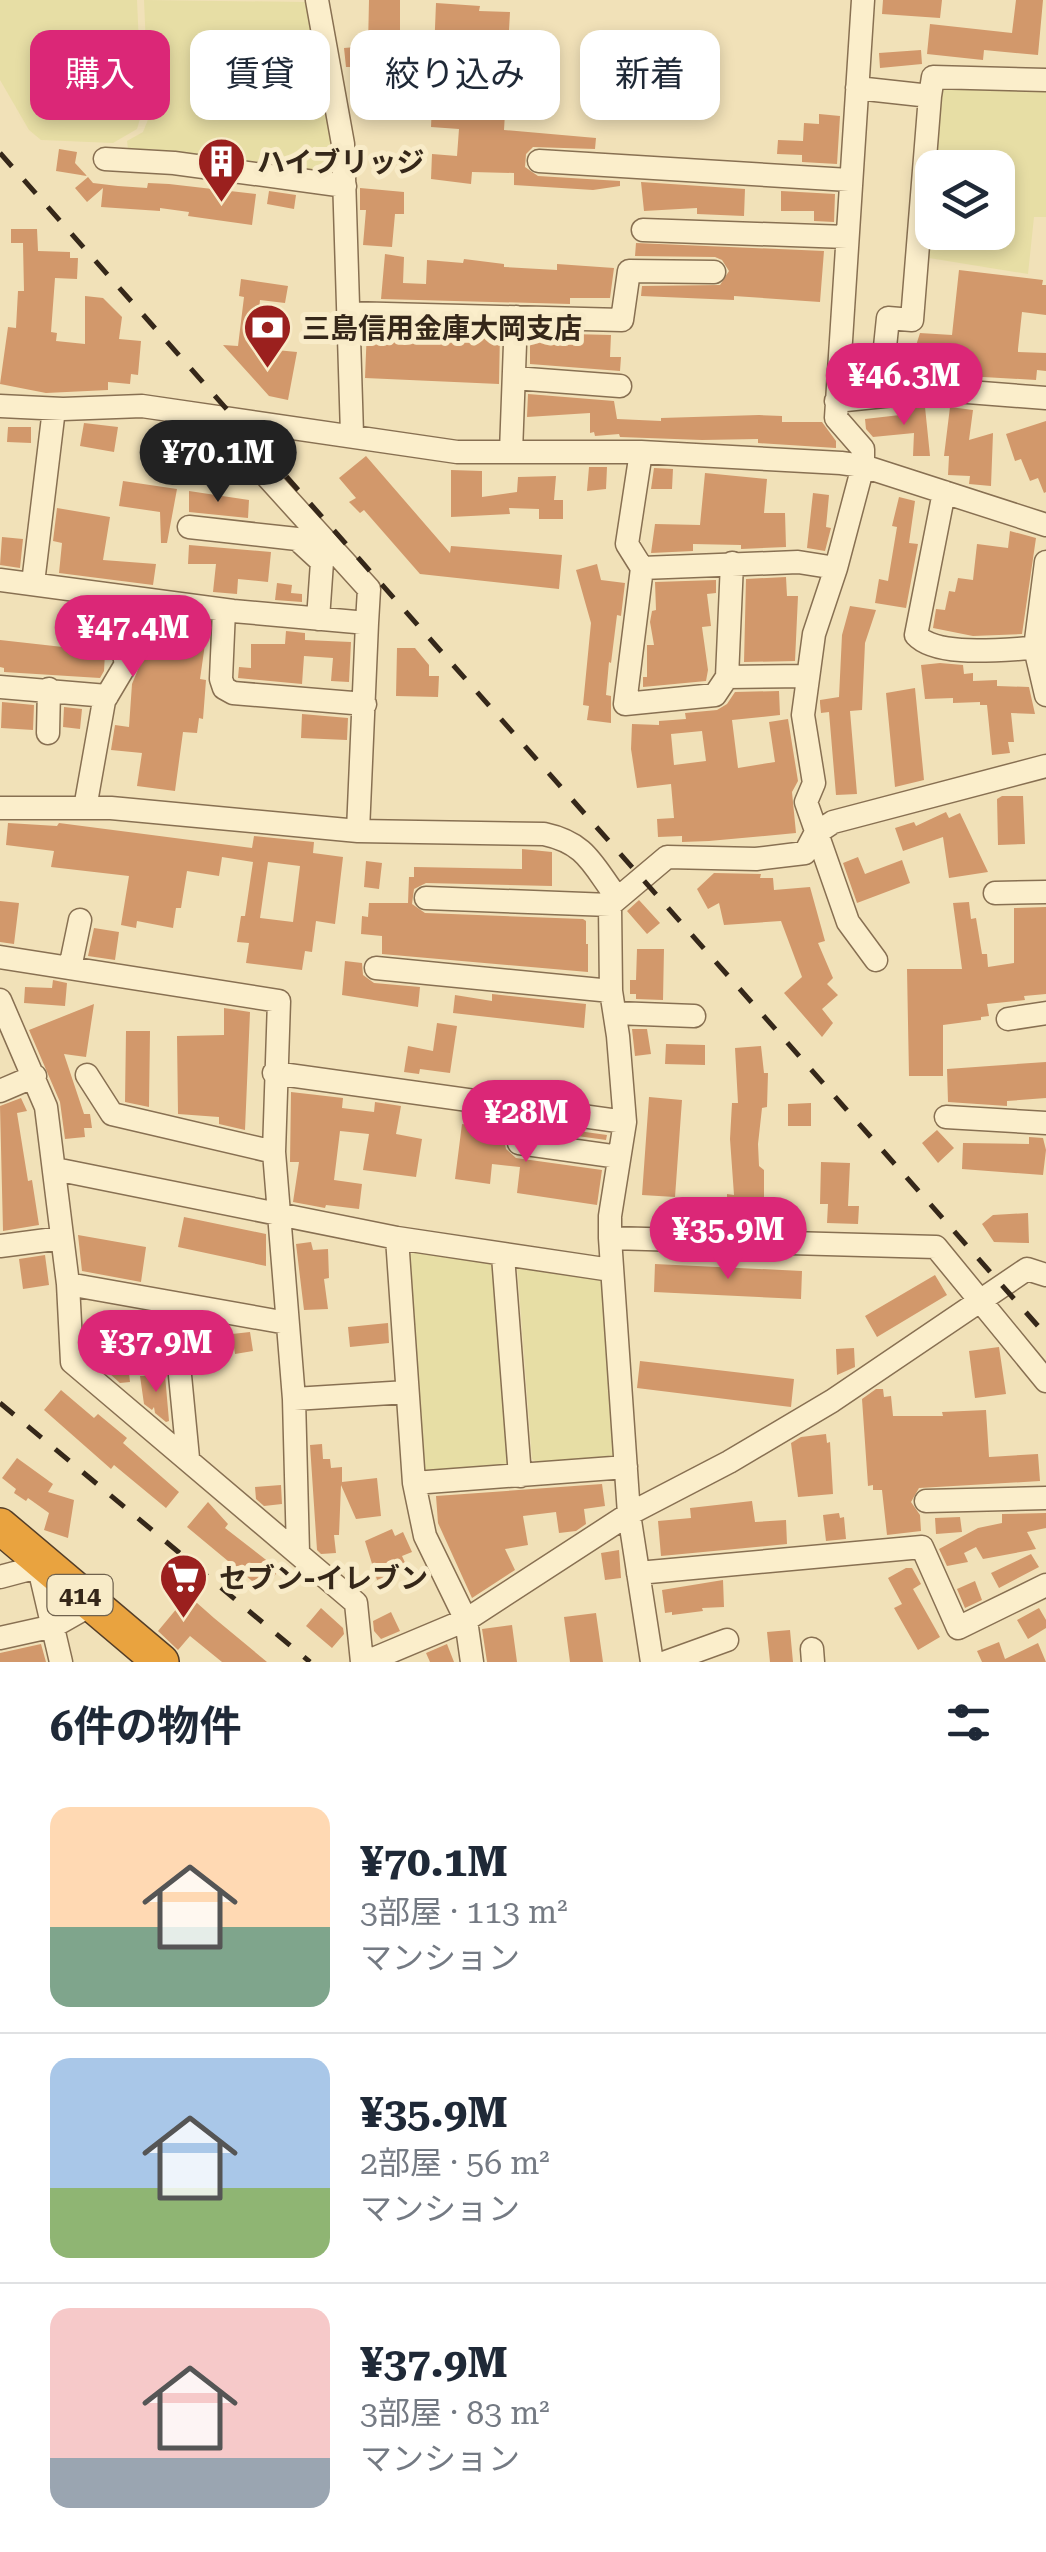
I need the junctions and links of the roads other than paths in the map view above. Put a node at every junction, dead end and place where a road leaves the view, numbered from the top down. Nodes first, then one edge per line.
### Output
1 (317, 0) edge
2 (863, 0) edge
3 (1046, 80) edge
4 (858, 88) junction
5 (930, 96) junction
6 (105, 159) dead end
7 (538, 161) dead end
8 (849, 180) junction
9 (345, 186) junction
10 (643, 230) dead end
11 (847, 238) junction
12 (714, 272) dead end
13 (348, 314) junction
14 (516, 318) junction
15 (514, 378) junction
16 (620, 386) dead end
17 (880, 394) junction
18 (1046, 398) edge
19 (836, 401) junction
20 (0, 406) edge
21 (54, 409) junction
22 (213, 417) junction
23 (352, 434) junction
24 (511, 452) junction
25 (641, 452) junction
26 (863, 466) junction
27 (944, 492) junction
28 (1046, 525) edge
29 (188, 526) dead end
30 (1046, 562) edge
31 (732, 563) junction
32 (642, 568) junction
33 (836, 568) junction
34 (0, 580) edge
35 (33, 583) junction
36 (224, 610) junction
37 (318, 619) junction
38 (367, 623) junction
39 (122, 646) dead end
40 (1035, 648) junction
41 (808, 676) junction
42 (727, 677) junction
43 (0, 686) edge
44 (48, 689) junction
45 (1046, 694) edge
46 (107, 696) junction
47 (365, 704) junction
48 (48, 733) dead end
49 (1046, 766) edge
50 (0, 808) edge
51 (86, 808) junction
52 (358, 831) junction
53 (815, 834) junction
54 (1046, 892) edge
55 (995, 894) dead end
56 (426, 898) dead end
57 (613, 901) junction
58 (80, 920) dead end
59 (0, 957) edge
60 (876, 960) dead end
61 (70, 968) junction
62 (376, 968) dead end
63 (0, 1000) edge
64 (613, 1002) junction
65 (1046, 1014) edge
66 (694, 1016) dead end
67 (1008, 1019) dead end
68 (274, 1073) junction
69 (87, 1075) dead end
70 (35, 1076) junction
71 (0, 1091) edge
72 (946, 1117) dead end
73 (625, 1122) junction
74 (1046, 1124) edge
75 (520, 1143) dead end
76 (274, 1152) junction
77 (619, 1157) junction
78 (55, 1169) junction
79 (280, 1216) junction
80 (62, 1238) junction
81 (397, 1238) junction
82 (610, 1238) junction
83 (0, 1246) edge
84 (502, 1256) junction
85 (612, 1270) junction
86 (1046, 1275) edge
87 (68, 1284) junction
88 (978, 1300) junction
89 (173, 1303) junction
90 (287, 1323) junction
91 (1046, 1382) edge
92 (407, 1392) junction
93 (294, 1400) junction
94 (188, 1458) junction
95 (626, 1467) junction
96 (520, 1476) junction
97 (414, 1482) junction
98 (1046, 1498) edge
99 (926, 1501) dead end
100 (629, 1514) junction
101 (0, 1526) edge
102 (298, 1552) junction
103 (42, 1566) junction
104 (638, 1574) junction
105 (0, 1577) edge
106 (1046, 1585) edge
107 (91, 1605) junction
108 (466, 1620) junction
109 (54, 1626) junction
110 (0, 1638) edge
111 (726, 1640) dead end
112 (61, 1662) edge
113 (162, 1662) edge
114 (364, 1662) edge
115 (472, 1662) edge
116 (652, 1662) edge
117 (666, 1662) edge

1 - 9 street
2 - 4 street
3 - 5 street
4 - 5 street
4 - 8 street
5 - 17 street
6 - 9 street
7 - 8 street
8 - 11 street
9 - 13 street
10 - 11 street
11 - 19 street
12 - 14 street
13 - 14 street
13 - 23 street
14 - 15 street
15 - 16 street
15 - 24 street
17 - 18 street
17 - 19 street
19 - 26 street
20 - 21 street
21 - 22 street
21 - 35 street
22 - 23 street
22 - 38 street
23 - 24 street
24 - 25 street
25 - 26 street
25 - 32 street
26 - 27 street
26 - 33 street
27 - 28 street
27 - 40 street
29 - 37 street
30 - 40 street
31 - 32 street
31 - 33 street
31 - 42 street
32 - 42 street
33 - 41 street
34 - 35 street
35 - 36 street
36 - 37 street
36 - 47 street
37 - 38 street
38 - 47 street
39 - 46 street
40 - 45 street
41 - 42 street
41 - 53 street
43 - 44 street
44 - 46 street
44 - 48 street
46 - 51 street
47 - 52 street
49 - 53 street
50 - 51 street
51 - 52 street
52 - 57 street
53 - 57 street
53 - 60 street
54 - 55 street
56 - 57 street
57 - 64 street
58 - 61 street
59 - 61 street
61 - 68 street
62 - 64 street
63 - 70 street
64 - 66 street
64 - 73 street
65 - 67 street
68 - 73 street
68 - 76 street
69 - 76 street
70 - 71 street
70 - 78 street
72 - 74 street
73 - 77 street
75 - 77 street
76 - 79 street
77 - 82 street
78 - 79 street
78 - 80 street
79 - 81 street
79 - 90 street
80 - 83 street
80 - 87 street
81 - 84 street
81 - 92 street
82 - 85 street
82 - 88 street
84 - 85 street
84 - 96 street
85 - 95 street
86 - 88 street
87 - 89 street
87 - 94 street
88 - 91 street
88 - 100 street
89 - 90 street
89 - 94 street
90 - 93 street
92 - 93 street
92 - 97 street
93 - 102 street
94 - 102 street
95 - 96 street
95 - 100 street
96 - 97 street
97 - 108 street
98 - 99 street
100 - 104 street
100 - 108 street
101 - 103 highway, 414
102 - 114 street
103 - 105 street
103 - 107 highway, 414
103 - 109 street
104 - 106 street
104 - 116 street
107 - 109 street
107 - 113 highway, 414
108 - 114 street
108 - 115 street
109 - 110 street
109 - 112 street
111 - 117 street

